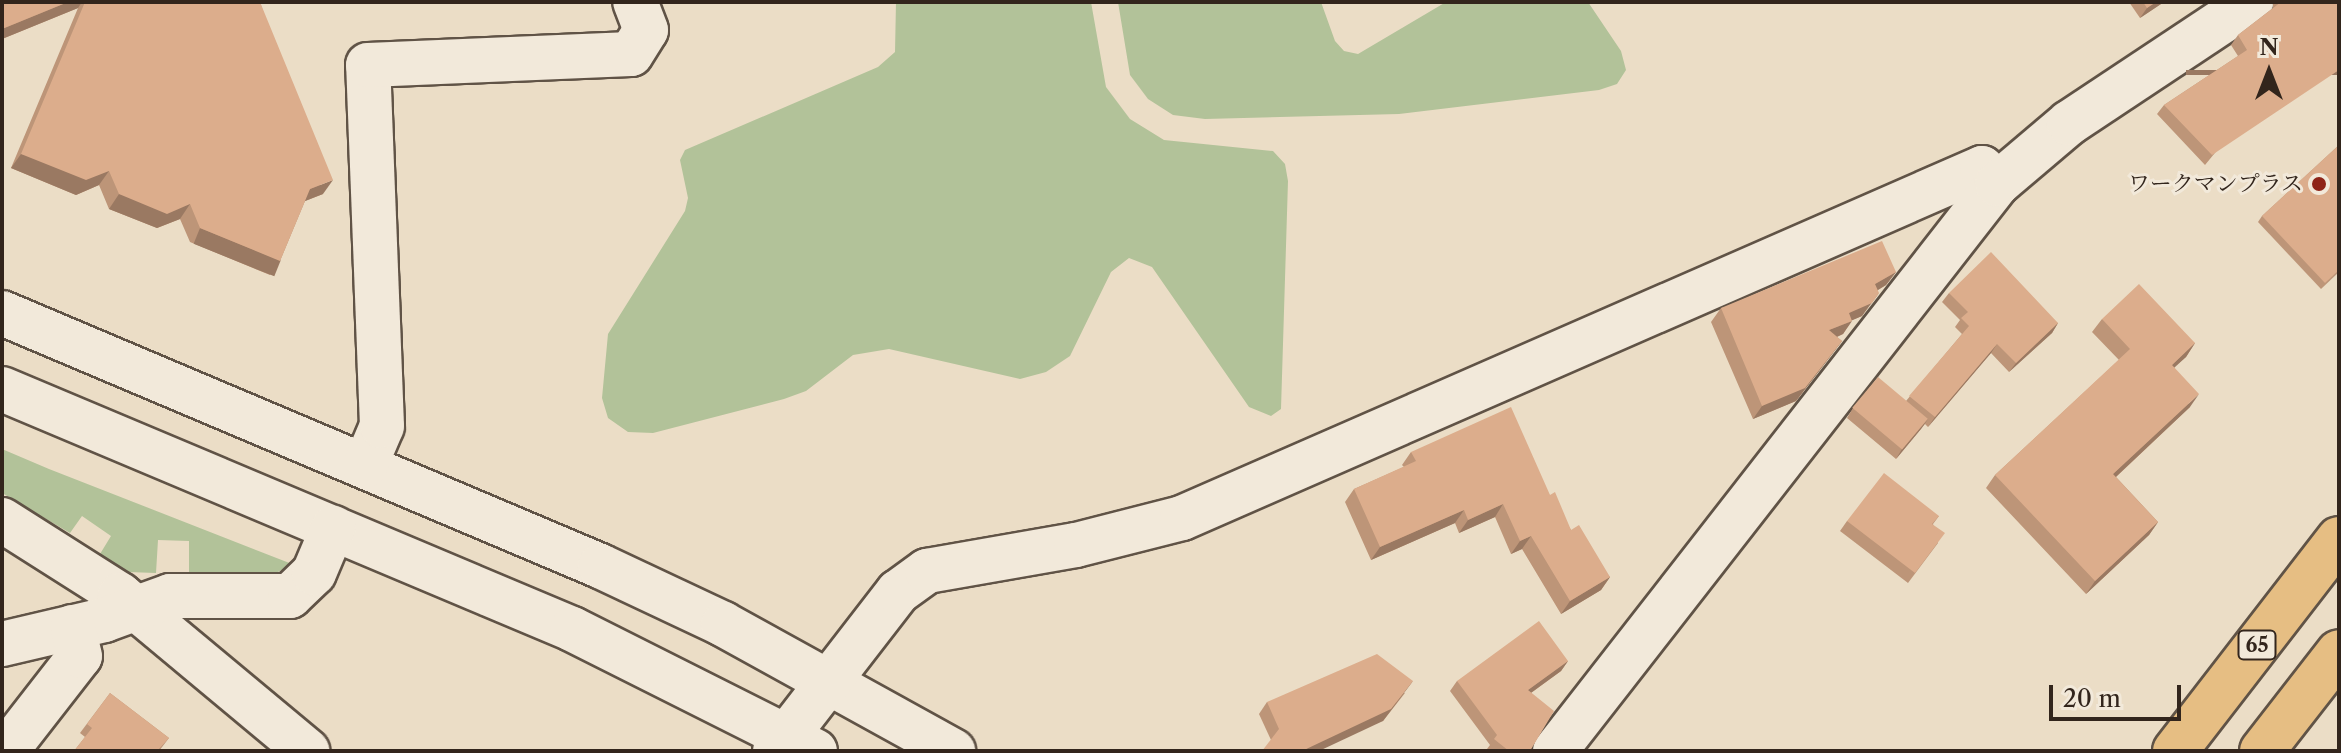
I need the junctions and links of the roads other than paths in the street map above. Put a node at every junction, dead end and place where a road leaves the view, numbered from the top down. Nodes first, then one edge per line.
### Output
1 (635, 2) edge
2 (2251, 2) edge
3 (1997, 184) junction
4 (2, 313) edge
5 (2, 389) edge
6 (365, 466) junction
7 (2, 520) edge
8 (333, 528) junction
9 (2339, 539) edge
10 (136, 608) junction
11 (73, 627) junction
12 (2, 644) edge
13 (2339, 652) edge
14 (830, 681) junction
15 (793, 746) edge
16 (6, 751) edge
17 (307, 751) edge
18 (953, 751) edge
19 (1555, 751) edge
20 (2175, 751) edge
21 (2262, 751) edge

1 - 6 street
2 - 3 street
3 - 14 street
3 - 19 street
4 - 6 street
5 - 8 street
6 - 14 street
7 - 10 street
8 - 10 street
8 - 15 street
9 - 20 main road, 65
10 - 11 street
10 - 17 street
11 - 12 street
11 - 16 street
13 - 21 main road
14 - 15 street
14 - 18 street

